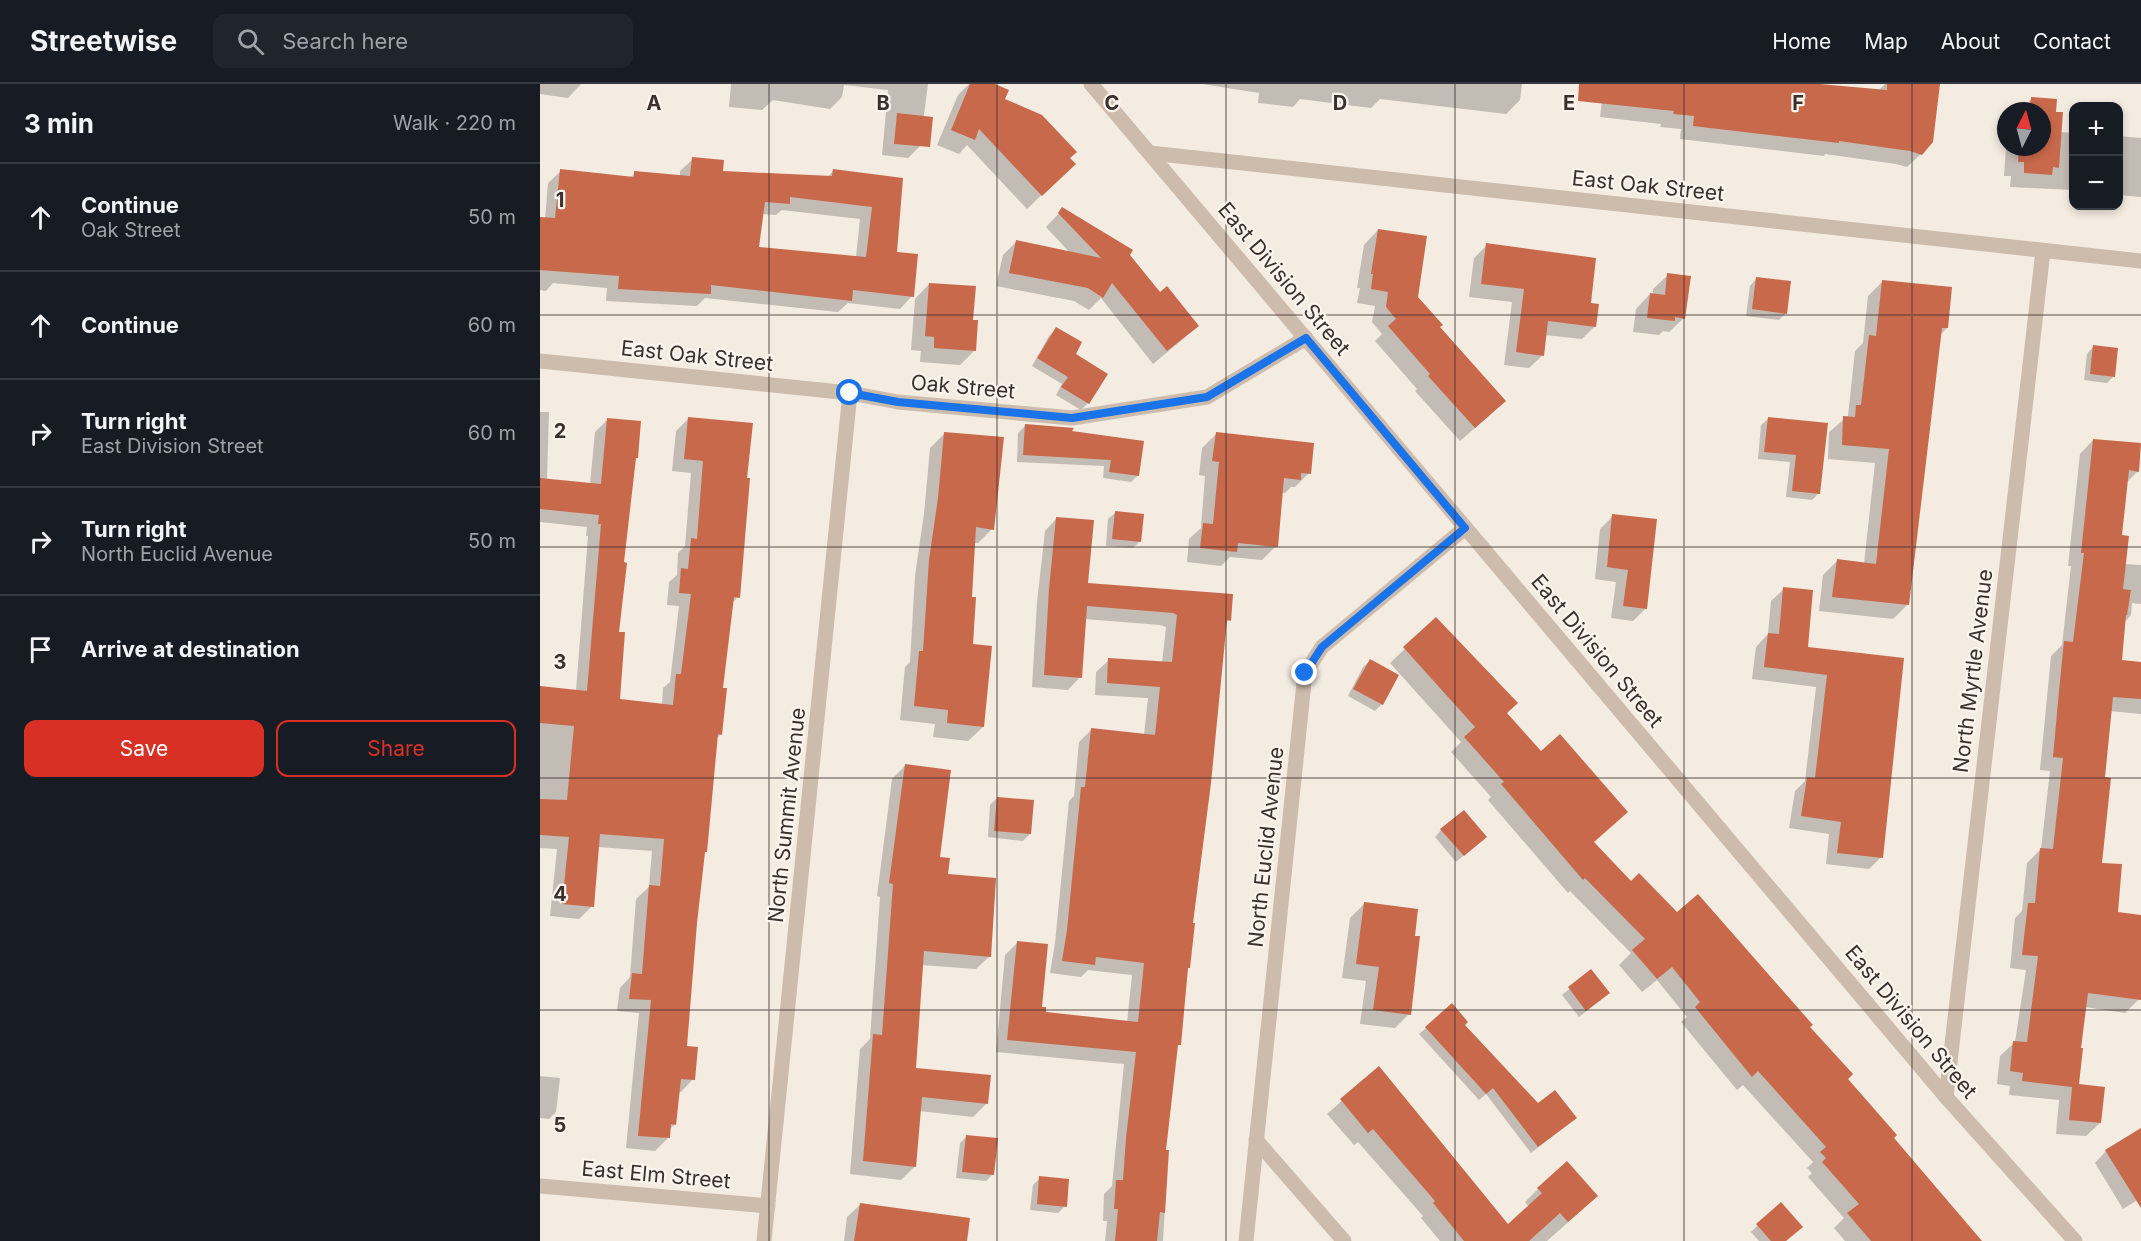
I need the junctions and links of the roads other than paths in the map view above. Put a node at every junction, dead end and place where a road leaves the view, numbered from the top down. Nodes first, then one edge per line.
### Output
1 (1091, 84) edge
2 (1150, 153) junction
3 (2043, 251) junction
4 (2141, 261) edge
5 (1306, 338) junction
6 (540, 361) edge
7 (850, 393) junction
8 (1465, 528) junction
9 (1946, 1096) junction
10 (1256, 1140) junction
11 (540, 1186) edge
12 (768, 1206) junction
13 (764, 1241) edge
14 (1246, 1241) edge
15 (1344, 1241) edge
16 (2075, 1241) edge

1 - 2 street, East Division Street
2 - 3 street, East Oak Street
2 - 5 street, East Division Street
3 - 4 street, East Oak Street
3 - 9 street, North Myrtle Avenue
5 - 7 street, Oak Street
5 - 8 street, East Division Street
6 - 7 street, East Oak Street
7 - 12 street, North Summit Avenue
8 - 9 street, East Division Street
8 - 10 street, North Euclid Avenue
9 - 16 street, East Division Street
10 - 14 street, North Euclid Avenue
10 - 15 street
11 - 12 street, East Elm Street
12 - 13 street, North Summit Avenue

